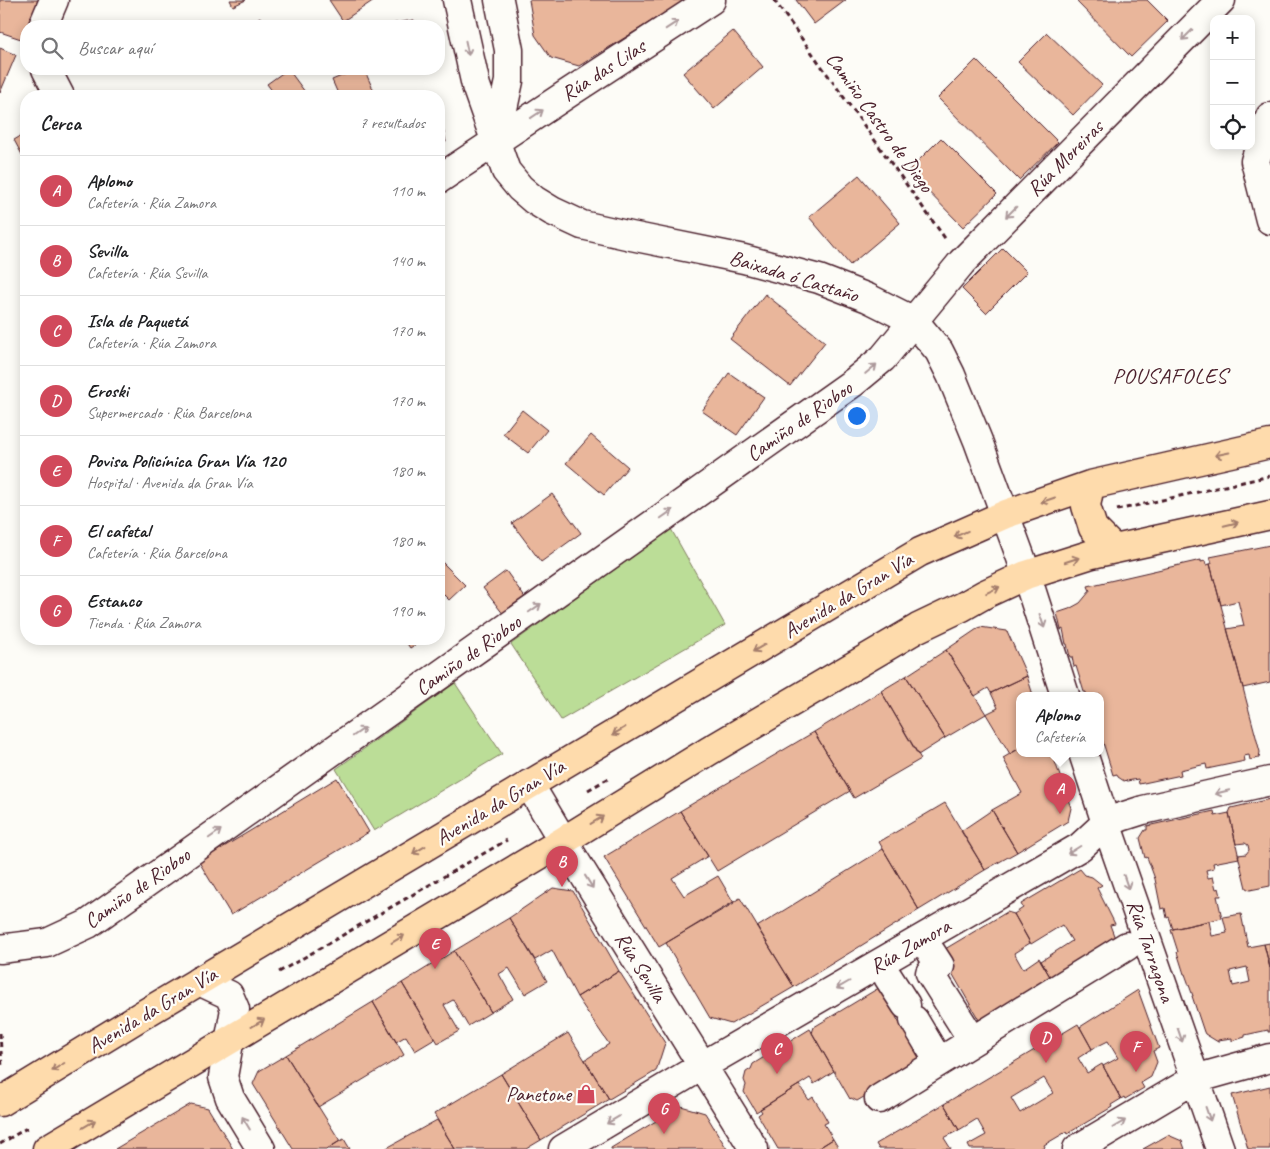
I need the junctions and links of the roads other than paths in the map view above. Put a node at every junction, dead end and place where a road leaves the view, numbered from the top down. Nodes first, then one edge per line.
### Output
1 (54, 0) edge
2 (457, 0) edge
3 (499, 0) edge
4 (711, 0) edge
5 (1221, 0) edge
6 (45, 20) edge
7 (49, 75) edge
8 (509, 81) junction
9 (476, 86) junction
10 (57, 90) edge
11 (1264, 118) edge
12 (496, 142) junction
13 (445, 175) edge
14 (1270, 220) edge
15 (914, 321) junction
16 (1270, 444) edge
17 (1090, 485) junction
18 (1006, 514) junction
19 (1270, 515) edge
20 (1114, 549) junction
21 (1026, 575) junction
22 (1064, 692) edge
23 (1084, 757) edge
24 (1270, 781) edge
25 (529, 784) junction
26 (1106, 823) junction
27 (562, 841) junction
28 (1127, 946) dead end
29 (0, 949) edge
30 (931, 952) dead end
31 (888, 977) dead end
32 (199, 981) junction
33 (228, 1040) junction
34 (973, 1041) junction
35 (1270, 1058) edge
36 (939, 1062) junction
37 (702, 1066) junction
38 (1195, 1079) junction
39 (878, 1099) dead end
40 (0, 1102) edge
41 (47, 1149) edge
42 (261, 1149) edge
43 (564, 1149) edge
44 (754, 1149) edge
45 (1077, 1149) edge
46 (1220, 1149) edge

1 - 6 street
2 -> 9 street, Baixada ó Castaño
3 - 8 street
12 -> 4 street, Rúa das Lilas
5 -> 15 street, Rúa Moreiras
7 - 10 street
8 - 9 street
8 - 12 street
9 - 12 street, Baixada ó Castaño
11 - 14 street
12 - 13 street, Rúa das Lilas
12 - 15 street, Baixada ó Castaño
15 - 18 street, Baixada ó Castaño
29 -> 15 street, Camiño de Rioboo
16 -> 17 main road, Avenida da Gran Vía
17 -> 18 main road, Avenida da Gran Vía
17 - 20 main road
18 - 21 street
18 -> 25 main road, Avenida da Gran Vía
20 -> 19 main road
21 -> 20 main road
21 -> 22 street
27 -> 21 main road
23 - 26 street, Rúa Tarragona
24 -> 26 street, Rúa Zamora
25 - 27 street, Rúa Sevilla
25 -> 32 main road, Avenida da Gran Vía
26 -> 37 street, Rúa Zamora
26 -> 38 street, Rúa Tarragona
33 -> 27 main road
27 -> 37 street, Rúa Sevilla
28 - 34 street
30 - 34 street
31 - 36 street
32 - 33 street
32 -> 40 main road, Avenida da Gran Vía
41 -> 33 main road
42 -> 33 street
34 - 36 street
35 - 38 street
36 - 39 street
37 -> 43 street, Rúa Zamora
37 - 44 street, Rúa Sevilla
45 -> 38 street
38 -> 46 street, Rúa Tarragona

